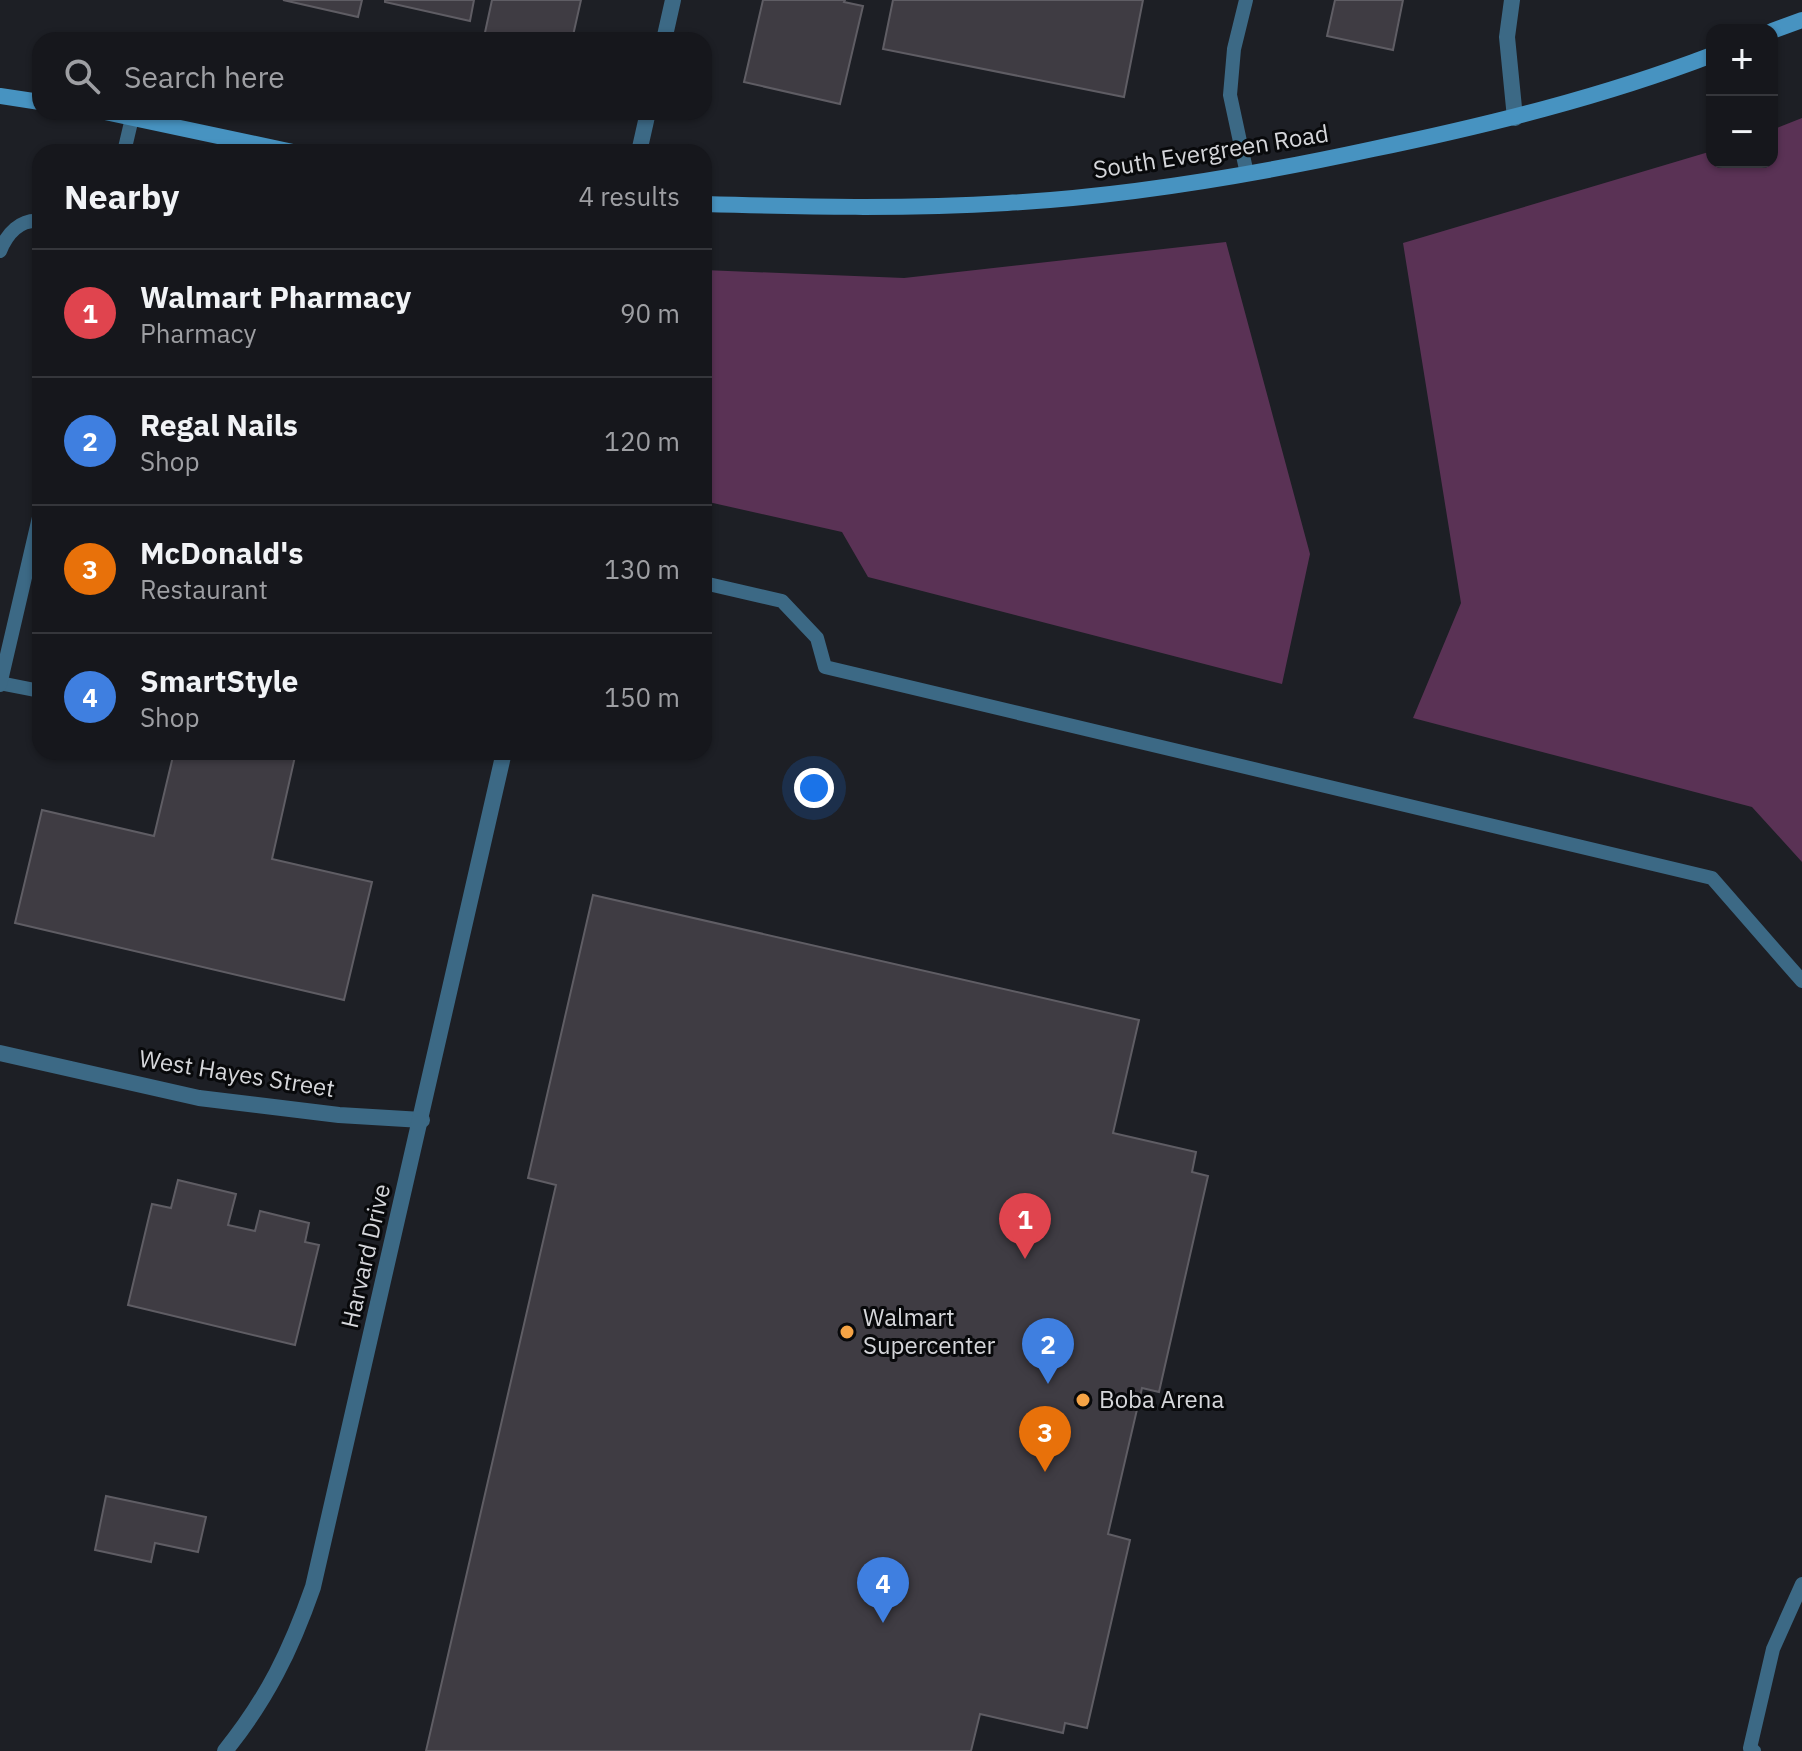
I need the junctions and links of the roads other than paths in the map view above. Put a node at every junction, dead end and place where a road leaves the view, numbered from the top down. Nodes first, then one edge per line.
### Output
1 (673, 0) edge
2 (1246, 0) edge
3 (1512, 0) edge
4 (1802, 20) edge
5 (1778, 29) edge
6 (666, 32) edge
7 (1706, 57) edge
8 (0, 96) edge
9 (32, 101) edge
10 (1515, 118) junction
11 (132, 120) edge
12 (141, 120) edge
13 (646, 120) edge
14 (126, 144) edge
15 (255, 144) edge
16 (641, 144) edge
17 (1247, 174) junction
18 (712, 204) edge
19 (32, 220) edge
20 (0, 251) edge
21 (32, 547) edge
22 (712, 585) edge
23 (0, 684) edge
24 (32, 690) edge
25 (502, 760) edge
26 (1802, 981) edge
27 (0, 1053) edge
28 (422, 1120) junction
29 (1802, 1584) edge
30 (225, 1751) edge
31 (1754, 1751) edge

1 - 6 street
2 - 17 lane
3 - 10 street
4 - 5 main road
7 - 10 main road, South Evergreen Road
8 - 9 main road
10 - 17 main road, South Evergreen Road
11 - 14 lane
12 - 15 main road
13 - 16 street
17 - 18 main road, South Evergreen Road
19 - 20 lane
21 - 23 lane
22 - 26 lane
23 - 24 lane
25 - 28 street, Harvard Drive
27 - 28 street, West Hayes Street
28 - 30 street, Harvard Drive
29 - 31 lane

